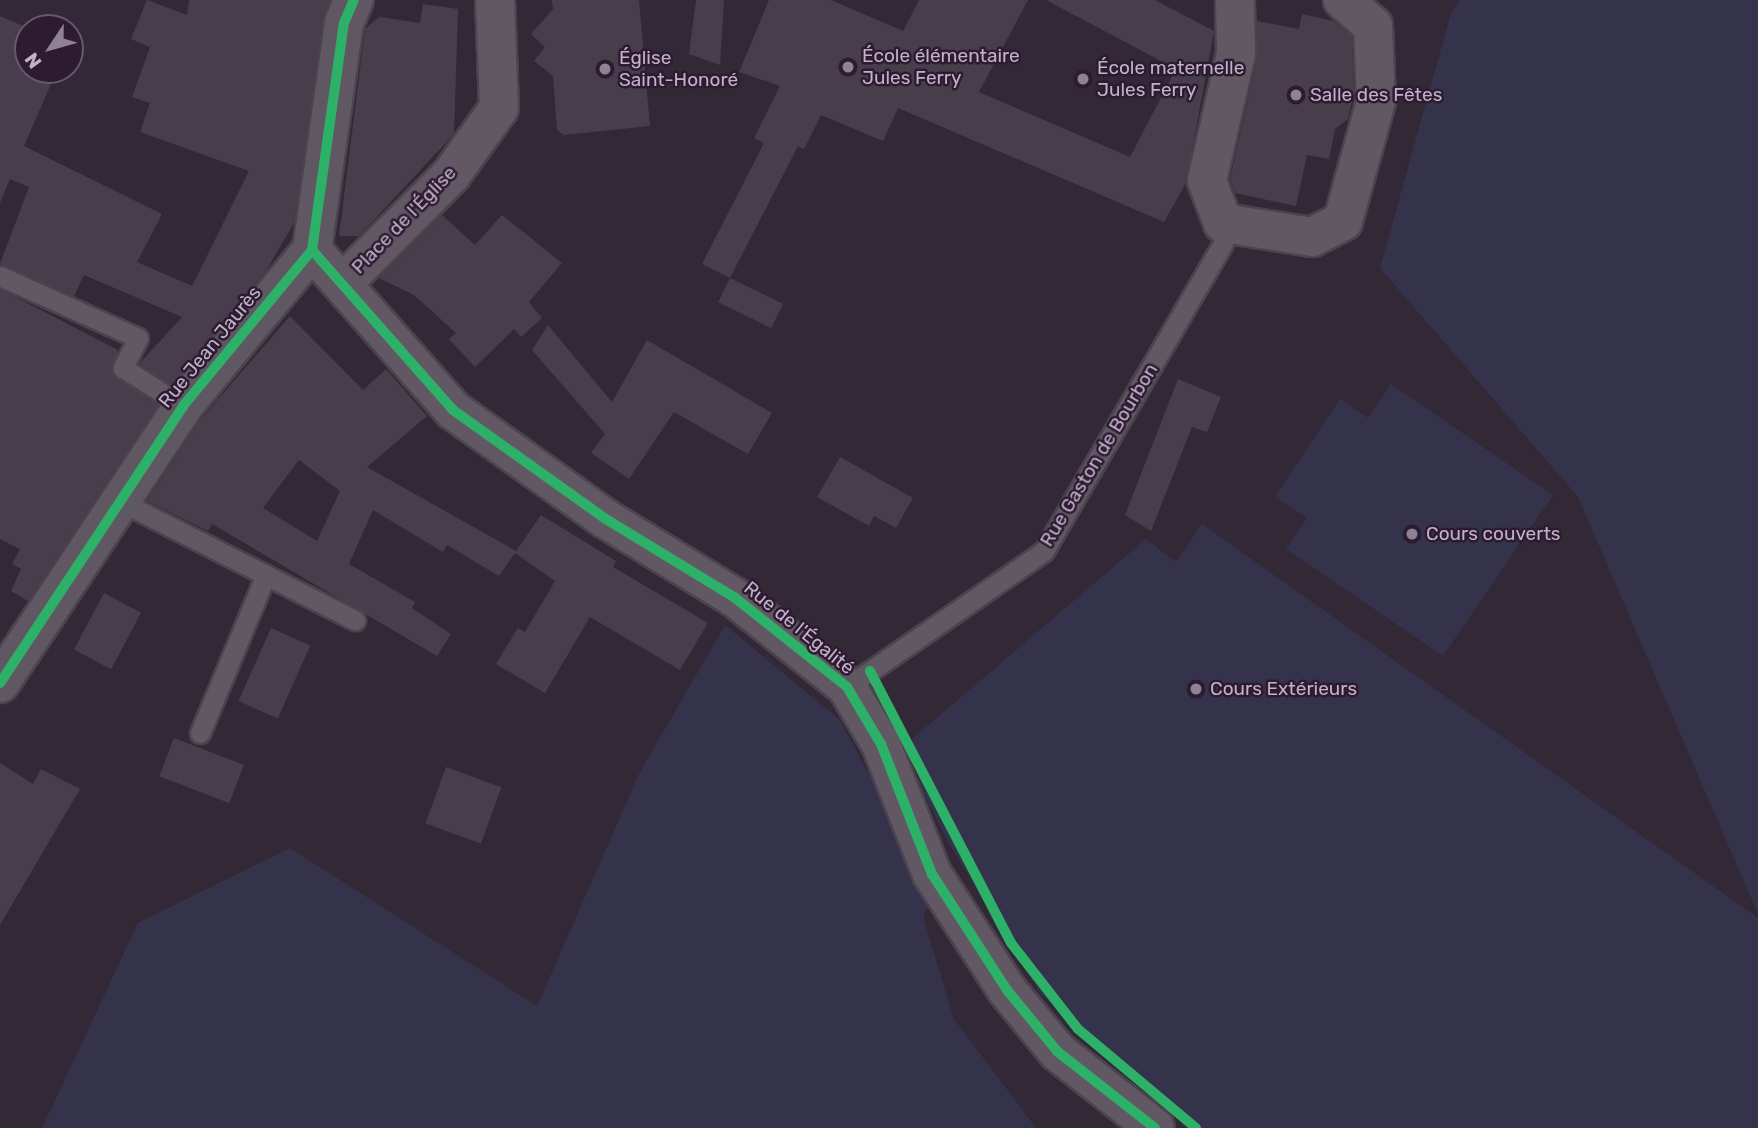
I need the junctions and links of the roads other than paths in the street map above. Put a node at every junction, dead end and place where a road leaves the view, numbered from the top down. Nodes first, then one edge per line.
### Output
1 (354, 0) edge
2 (495, 0) edge
3 (1235, 0) edge
4 (1343, 0) edge
5 (1223, 223) junction
6 (312, 250) junction
7 (0, 276) edge
8 (343, 283) junction
9 (183, 405) junction
10 (118, 500) junction
11 (265, 577) junction
12 (355, 620) dead end
13 (0, 683) edge
14 (847, 687) junction
15 (201, 733) dead end
16 (1155, 1128) edge

1 - 6 street
2 - 8 street, Place de l'Église
3 - 5 street
4 - 5 street
5 - 14 lane, Rue Gaston de Bourbon
6 - 8 street, Rue de l'Égalité
6 - 9 street, Rue Jean Jaurès
7 - 9 lane
8 - 14 street, Rue de l'Égalité
9 - 10 street, Rue Jean Jaurès
10 - 11 lane
10 - 13 street, Rue Jean Jaurès
11 - 12 lane
11 - 15 lane
14 - 16 street, Rue de l'Égalité

